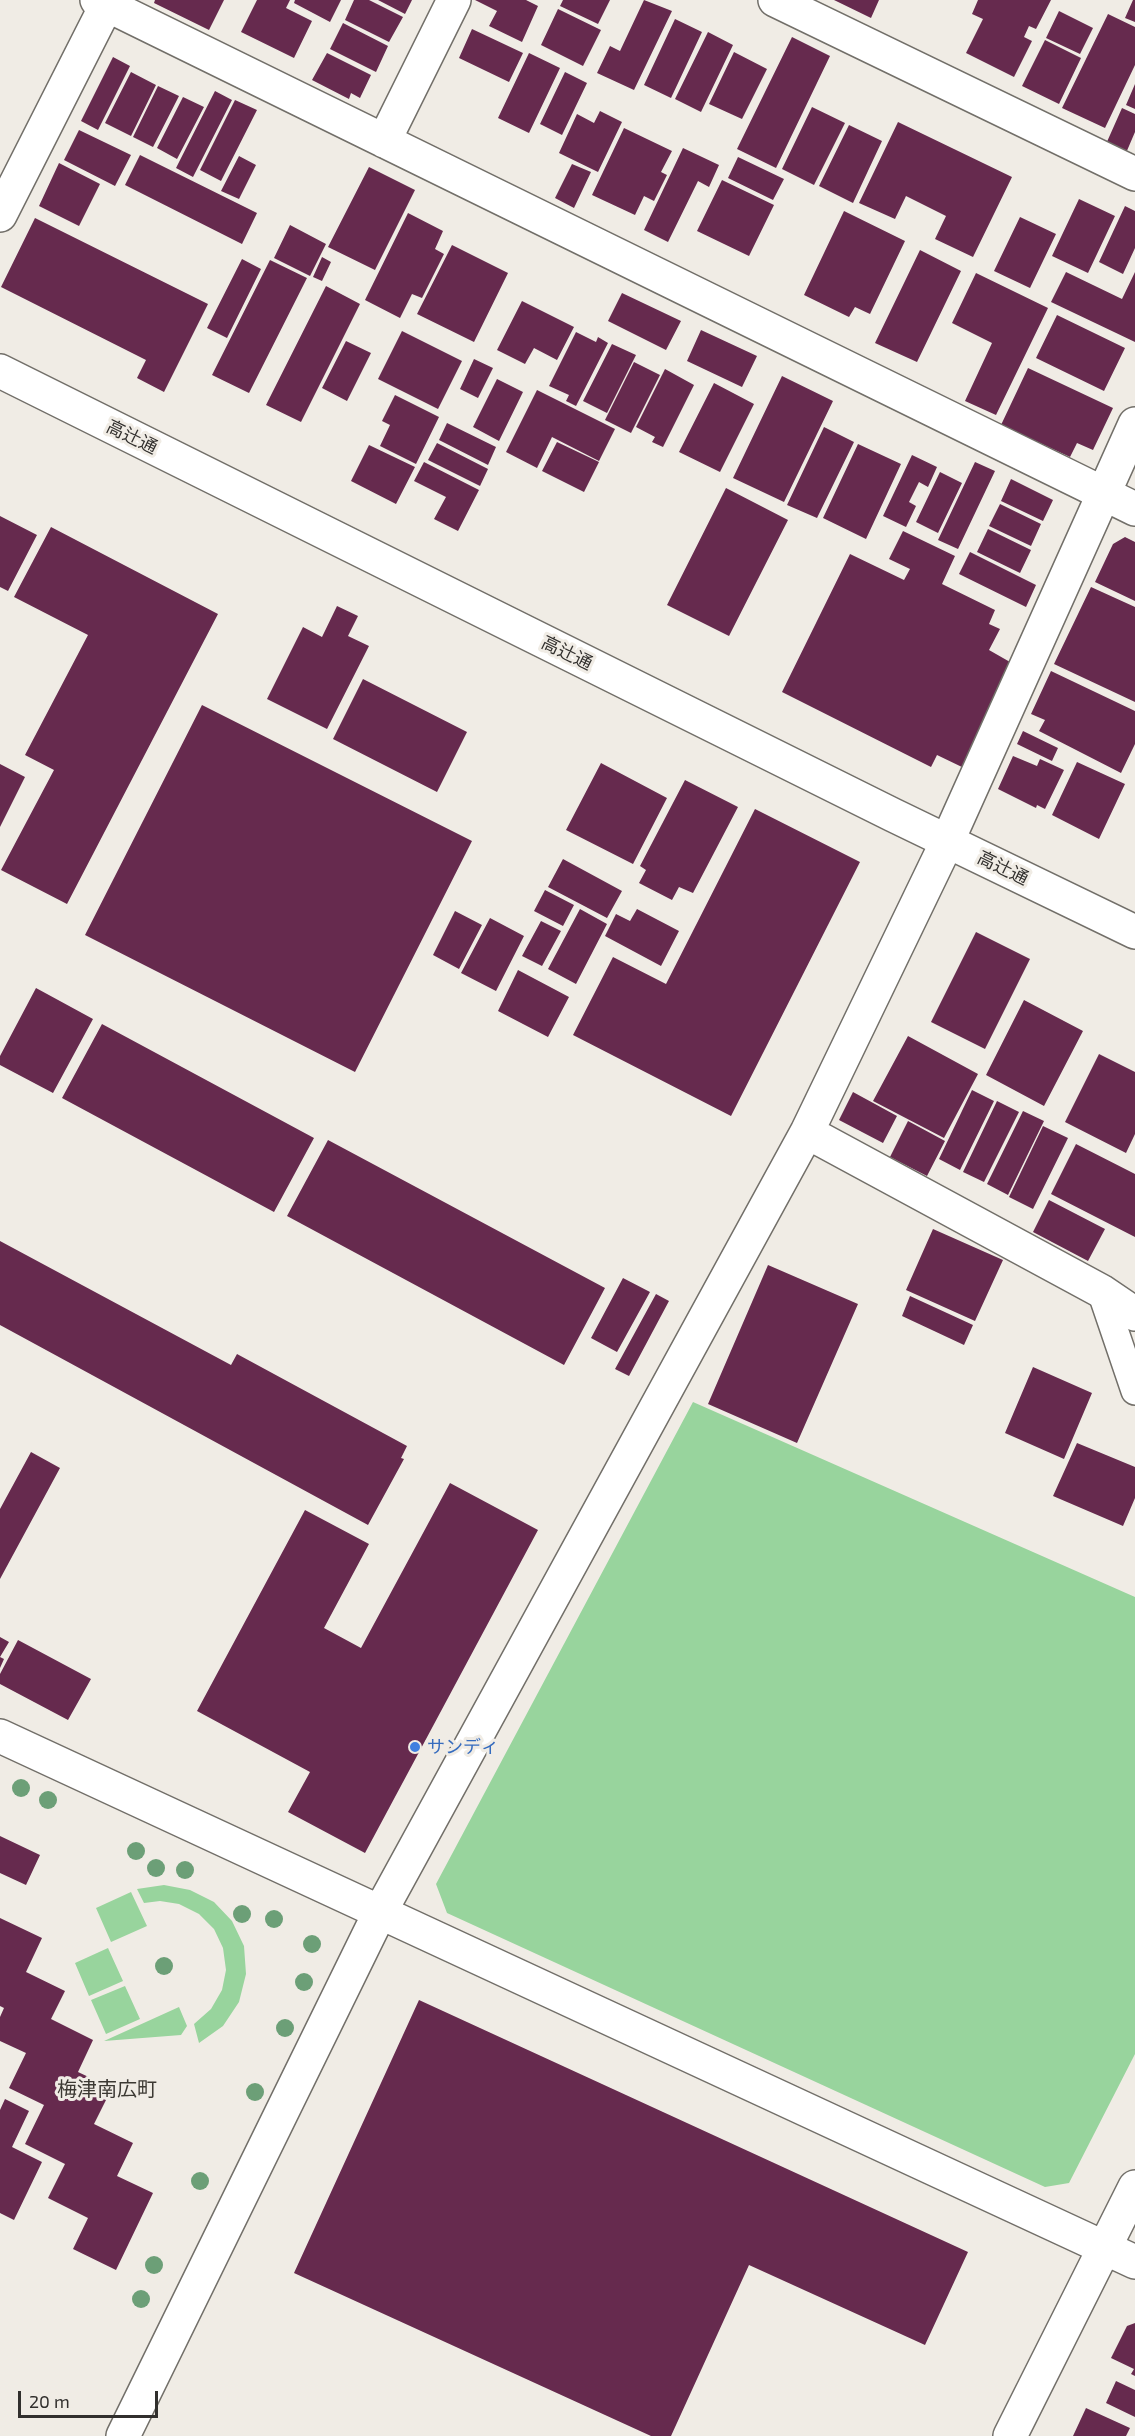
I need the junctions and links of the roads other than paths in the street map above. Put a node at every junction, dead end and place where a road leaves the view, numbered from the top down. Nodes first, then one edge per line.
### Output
1 (454, 0) edge
2 (775, 0) edge
3 (104, 2) edge
4 (384, 141) junction
5 (1135, 174) edge
6 (0, 215) edge
7 (0, 371) edge
8 (1135, 424) edge
9 (1105, 494) junction
10 (1135, 509) edge
11 (947, 842) junction
12 (1135, 932) edge
13 (807, 1132) junction
14 (1101, 1292) junction
15 (1135, 1314) edge
16 (1135, 1391) edge
17 (0, 1736) edge
18 (380, 1912) junction
19 (1135, 2187) edge
20 (1104, 2247) junction
21 (1135, 2262) edge
22 (123, 2436) edge
23 (1010, 2436) edge

1 - 4 street
2 - 5 street
3 - 4 street
3 - 6 street
4 - 9 street
7 - 11 street, 高辻通
8 - 9 street
9 - 10 street
9 - 11 street
11 - 12 street, 高辻通
11 - 13 street
13 - 14 street
13 - 18 street
14 - 15 street
14 - 16 lane
17 - 18 street
18 - 20 street
18 - 22 street
19 - 20 street
20 - 21 street
20 - 23 street

